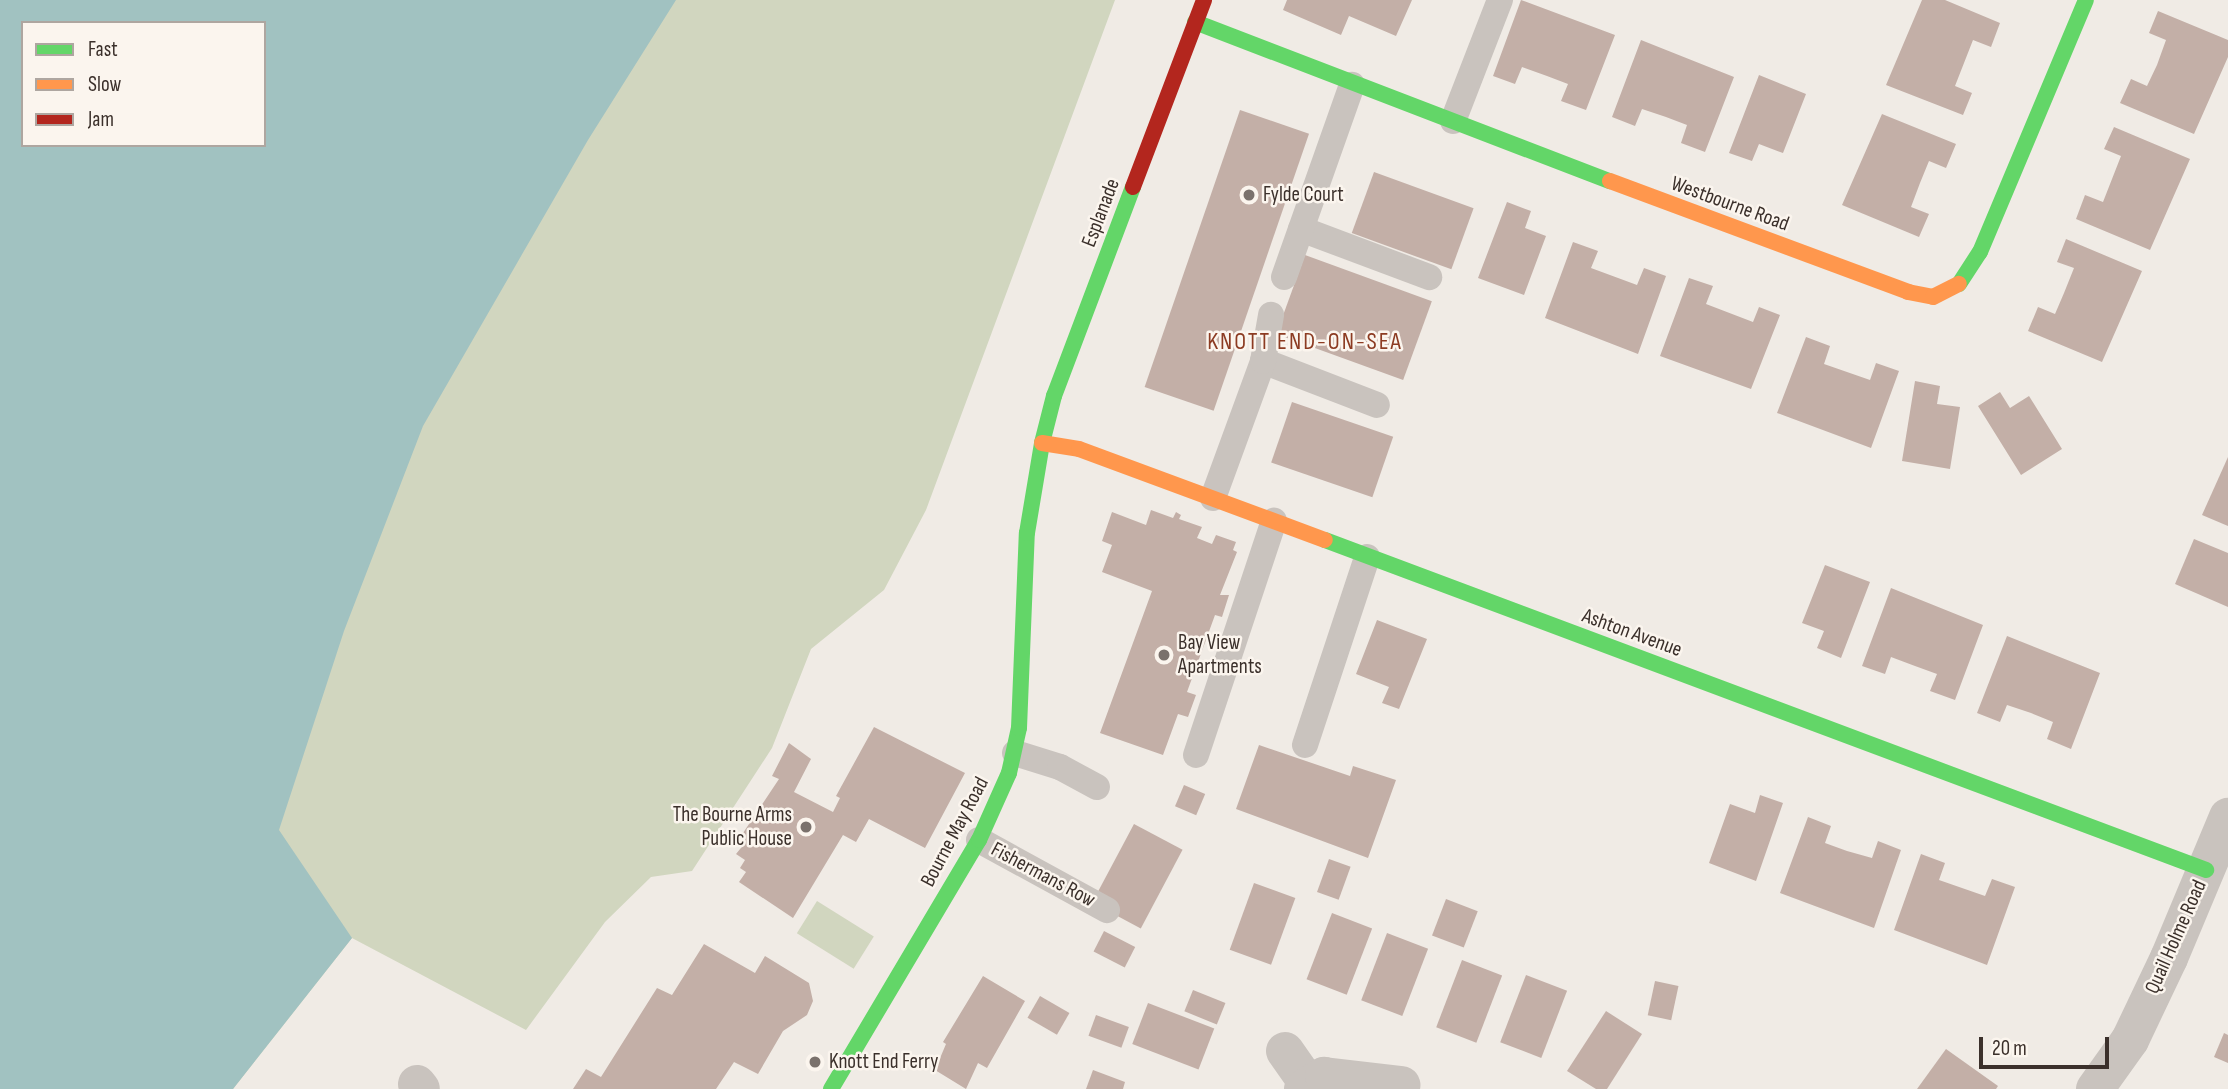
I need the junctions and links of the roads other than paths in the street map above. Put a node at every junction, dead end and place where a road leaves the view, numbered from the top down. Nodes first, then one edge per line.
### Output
1 (1204, 0) edge
2 (1500, 0) edge
3 (2086, 0) edge
4 (1195, 22) junction
5 (1352, 85) junction
6 (1453, 121) junction
7 (1301, 229) junction
8 (1284, 277) dead end
9 (1429, 277) dead end
10 (1271, 315) dead end
11 (1263, 361) junction
12 (1377, 405) dead end
13 (1042, 443) junction
14 (1213, 498) junction
15 (1274, 522) junction
16 (1367, 557) junction
17 (1305, 745) dead end
18 (1015, 753) junction
19 (1196, 755) dead end
20 (1097, 787) dead end
21 (2228, 817) edge
22 (979, 840) junction
23 (2206, 870) junction
24 (1107, 909) dead end
25 (1285, 1051) dead end
26 (1305, 1086) edge
27 (1401, 1086) dead end
28 (831, 1089) edge
29 (2095, 1089) edge

1 - 4 street, Esplanade
2 - 6 lane
3 - 6 street, Westbourne Road
4 - 5 street, Westbourne Road
4 - 13 street, Esplanade
5 - 6 street, Westbourne Road
5 - 7 lane
7 - 8 lane
7 - 9 lane
10 - 11 lane
11 - 12 lane
11 - 14 lane
13 - 14 street, Ashton Avenue
13 - 18 street, Bourne May Road
14 - 15 street, Ashton Avenue
15 - 16 street, Ashton Avenue
15 - 19 lane
16 - 17 lane
16 - 23 street, Ashton Avenue
18 - 20 lane
18 - 22 street, Bourne May Road
21 - 23 street, Quail Holme Road
22 - 24 lane, Fishermans Row
22 - 28 street, Bourne May Road
23 - 29 street, Quail Holme Road
25 - 26 street
26 - 27 street

